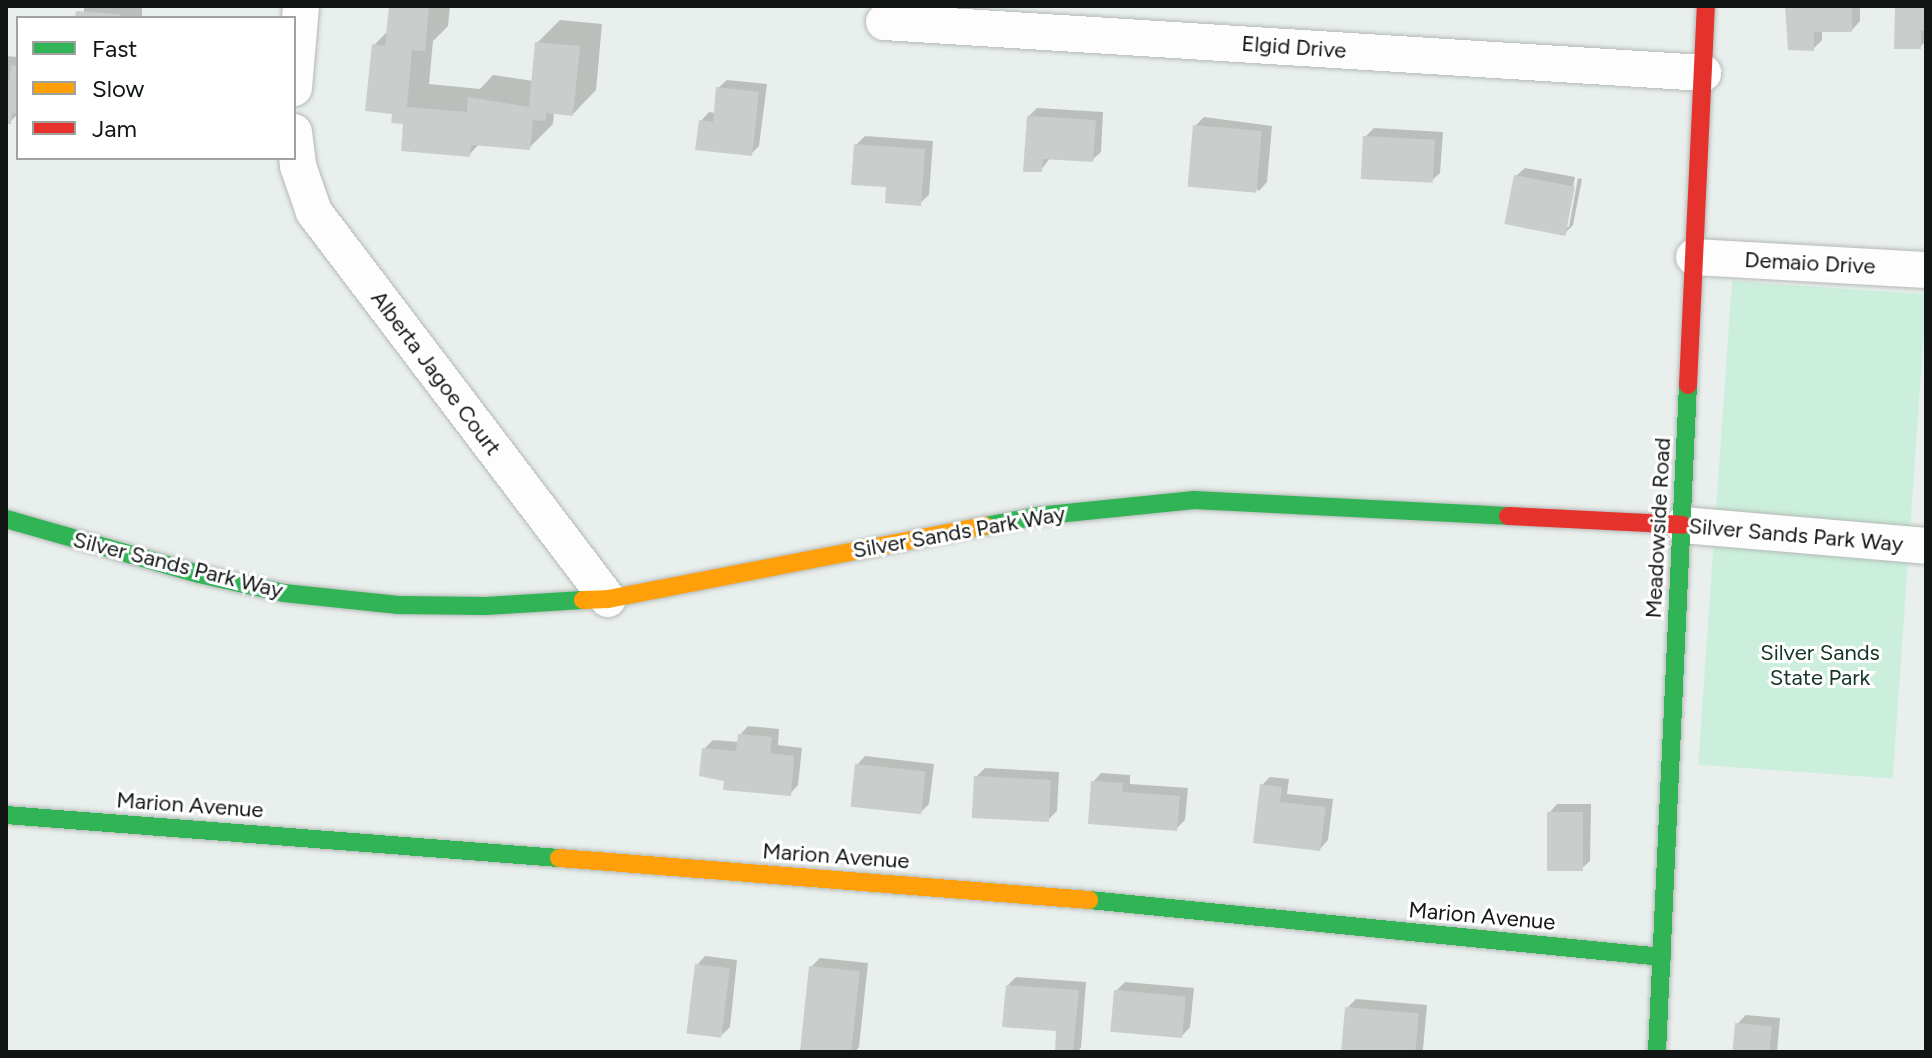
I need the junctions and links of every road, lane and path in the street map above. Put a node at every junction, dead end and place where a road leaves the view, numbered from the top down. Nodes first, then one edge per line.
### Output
1 (301, 6) edge
2 (1706, 6) edge
3 (884, 22) dead end
4 (296, 65) edge
5 (1703, 73) junction
6 (296, 149) edge
7 (1694, 257) junction
8 (1926, 270) edge
9 (6, 519) edge
10 (1683, 525) junction
11 (1926, 546) edge
12 (608, 599) junction
13 (6, 815) edge
14 (1662, 957) junction
15 (1657, 1052) edge

1 - 4 street
2 - 5 street, Meadowside Road
3 - 5 street, Elgid Drive
5 - 7 street, Meadowside Road
6 - 12 street, Alberta Jagoe Court
7 - 8 street, Demaio Drive
7 - 10 street, Meadowside Road
9 - 12 street, Silver Sands Park Way
10 - 11 street, Silver Sands Park Way
10 - 12 street, Silver Sands Park Way
10 - 14 street, Meadowside Road
13 - 14 street, Marion Avenue
14 - 15 street, Meadowside Road

